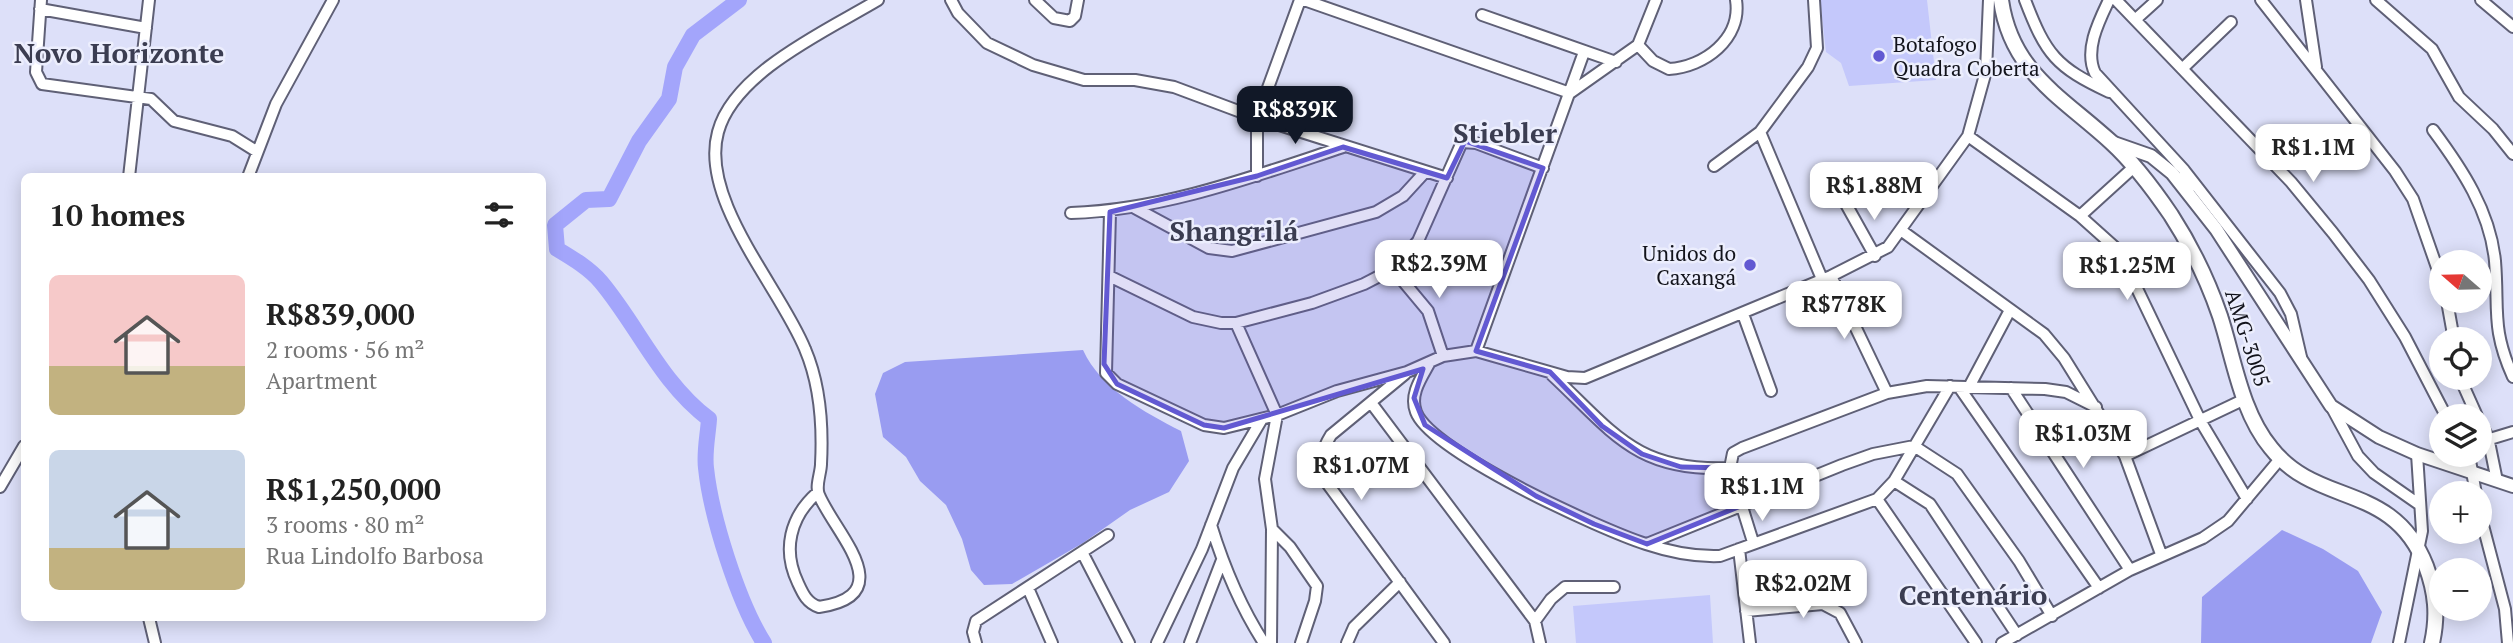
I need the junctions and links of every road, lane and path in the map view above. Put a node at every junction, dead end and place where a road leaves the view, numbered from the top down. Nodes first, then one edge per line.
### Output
1 (149, 0) edge
2 (333, 0) edge
3 (878, 0) edge
4 (951, 0) edge
5 (1035, 0) edge
6 (1078, 0) edge
7 (1302, 0) edge
8 (1656, 0) edge
9 (1736, 0) edge
10 (1814, 0) edge
11 (1989, 0) edge
12 (2001, 0) edge
13 (2025, 0) edge
14 (2109, 0) edge
15 (2116, 0) edge
16 (2157, 0) edge
17 (2261, 0) edge
18 (2306, 0) edge
19 (2376, 0) edge
20 (2482, 0) edge
21 (41, 5) edge
22 (1482, 15) dead end
23 (2136, 19) junction
24 (2231, 22) dead end
25 (2513, 27) edge
26 (146, 28) junction
27 (1638, 45) junction
28 (1584, 52) junction
29 (1616, 62) junction
30 (2183, 68) junction
31 (2316, 69) junction
32 (1570, 93) junction
33 (2115, 95) junction
34 (141, 96) junction
35 (1256, 118) junction
36 (2433, 130) dead end
37 (1760, 132) junction
38 (1968, 136) junction
39 (2111, 142) junction
40 (1343, 146) junction
41 (256, 151) junction
42 (2513, 154) edge
43 (1714, 166) dead end
44 (2135, 166) junction
45 (1543, 168) junction
46 (2184, 170) junction
47 (1425, 172) junction
48 (130, 173) edge
49 (249, 173) edge
50 (1257, 176) junction
51 (1447, 178) junction
52 (2189, 194) junction
53 (1846, 204) dead end
54 (1135, 208) junction
55 (1110, 212) junction
56 (1071, 213) dead end
57 (2080, 216) junction
58 (1902, 231) junction
59 (2431, 250) edge
60 (1875, 256) junction
61 (1393, 270) junction
62 (1109, 276) junction
63 (1826, 277) junction
64 (2010, 310) junction
65 (1743, 313) junction
66 (1236, 323) junction
67 (1476, 351) junction
68 (1443, 356) junction
69 (2301, 357) junction
70 (1430, 362) junction
71 (1407, 372) junction
72 (1550, 372) junction
73 (2513, 377) edge
74 (1959, 387) junction
75 (2011, 388) junction
76 (1771, 391) dead end
77 (1887, 393) junction
78 (2245, 399) junction
79 (1372, 404) junction
80 (2440, 404) edge
81 (2331, 406) junction
82 (2096, 407) junction
83 (1277, 415) junction
84 (1262, 419) junction
85 (2201, 422) junction
86 (2513, 432) edge
87 (2492, 437) edge
88 (1914, 446) junction
89 (21, 451) edge
90 (2417, 454) junction
91 (2125, 456) junction
92 (2280, 459) junction
93 (2492, 465) edge
94 (2472, 467) edge
95 (1730, 468) junction
96 (2474, 474) junction
97 (1894, 481) junction
98 (2475, 481) edge
99 (2497, 481) junction
100 (2513, 486) edge
101 (0, 487) edge
102 (817, 493) junction
103 (1877, 499) junction
104 (2247, 499) junction
105 (1743, 505) junction
106 (2420, 505) junction
107 (1211, 524) junction
108 (1272, 529) junction
109 (1108, 534) dead end
110 (1753, 542) junction
111 (1647, 544) junction
112 (2488, 544) edge
113 (1739, 549) junction
114 (2420, 550) junction
115 (1082, 552) junction
116 (2161, 554) junction
117 (1222, 560) junction
118 (2130, 569) junction
119 (1400, 582) junction
120 (1614, 587) dead end
121 (1028, 588) junction
122 (2099, 588) junction
123 (1746, 611) junction
124 (2052, 616) junction
125 (150, 621) edge
126 (1535, 621) junction
127 (1272, 628) junction
128 (2017, 635) junction
129 (974, 638) edge
130 (1194, 641) edge
131 (155, 643) edge
132 (1052, 643) edge
133 (1129, 643) edge
134 (1157, 643) edge
135 (1264, 643) edge
136 (1271, 643) edge
137 (1282, 643) edge
138 (1301, 643) edge
139 (1347, 643) edge
140 (1444, 643) edge
141 (1540, 643) edge
142 (1750, 643) edge
143 (1856, 643) edge
144 (1976, 643) edge
145 (2002, 643) edge
146 (2399, 643) edge
147 (2432, 643) edge
148 (2508, 643) edge

1 - 26 street
2 - 41 street
3 - 102 street
4 - 35 street
5 - 6 street
7 - 32 street
7 - 35 street
8 - 27 street
9 - 27 street
10 - 37 street
11 - 38 street
12 - 39 main road, AMG-3005
13 - 33 street
14 - 33 street
15 - 23 street
16 - 23 street
17 - 31 street
18 - 31 street
19 - 42 street
20 - 25 street
21 - 26 street
21 - 34 street
22 - 28 street
23 - 30 street
24 - 30 street
26 - 34 street
27 - 29 street
28 - 29 street
28 - 32 street
29 - 32 street
30 - 80 street
31 - 59 street
32 - 45 street
33 - 46 street
34 - 41 street
34 - 48 street
35 - 40 street
35 - 50 street
36 - 73 street
37 - 43 street
37 - 63 street
38 - 57 street
38 - 58 street
39 - 44 main road, AMG-3005
39 - 52 street
40 - 47 street
40 - 50 street
41 - 49 street
44 - 57 street
44 - 78 main road, AMG-3005
45 - 51 street
45 - 67 street
46 - 52 street
46 - 69 street
47 - 51 street
47 - 54 street
50 - 54 street
51 - 61 street
52 - 69 street
53 - 60 street
54 - 55 street
55 - 56 street
55 - 62 street
57 - 85 street
58 - 60 street
58 - 64 street
60 - 63 street
61 - 66 street
61 - 68 street
62 - 66 street
62 - 84 street
63 - 65 street
63 - 77 street
64 - 74 street
64 - 82 street
65 - 72 street
65 - 76 street
66 - 83 street
67 - 68 street
67 - 72 street
68 - 70 street
69 - 81 street
70 - 71 street
70 - 111 street
71 - 79 street
71 - 83 street
72 - 95 street
74 - 75 street
74 - 77 street
74 - 88 street
74 - 122 street
75 - 82 street
75 - 118 street
77 - 95 street
78 - 85 street
78 - 92 main road, AMG-3005
79 - 119 street
79 - 126 street
81 - 90 street
81 - 106 street
82 - 91 street
83 - 84 street
83 - 108 street
84 - 107 street
85 - 91 street
85 - 104 street
86 - 87 street
88 - 97 street
88 - 105 street
88 - 124 street
89 - 101 street
90 - 96 street
90 - 106 street
91 - 116 street
92 - 104 street
92 - 114 main road, AMG-3005
93 - 99 street
94 - 96 street
95 - 105 street
96 - 98 street
96 - 99 street
97 - 103 street
97 - 128 street
99 - 100 street
102 - 102 street
103 - 110 street
103 - 144 street
104 - 116 street
105 - 110 street
105 - 111 street
106 - 114 street
107 - 117 street
107 - 134 street
108 - 127 street
108 - 138 street
109 - 115 street
110 - 113 street
111 - 113 street
112 - 148 street
113 - 123 street
114 - 146 street
114 - 147 main road, AMG-3005
115 - 121 street
115 - 133 street
116 - 118 street
117 - 130 street
117 - 135 street
118 - 122 street
119 - 139 street
119 - 140 street
120 - 126 street
121 - 129 street
121 - 132 street
122 - 124 street
123 - 142 street
123 - 143 street
124 - 128 street
125 - 131 street
126 - 141 street
127 - 136 street
127 - 137 street
128 - 145 street

